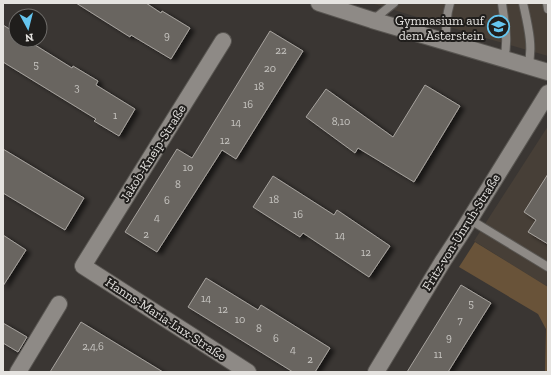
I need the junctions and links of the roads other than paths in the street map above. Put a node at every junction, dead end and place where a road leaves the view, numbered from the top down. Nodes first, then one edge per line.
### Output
1 (319, 3) edge
2 (394, 3) edge
3 (450, 3) edge
4 (502, 3) edge
5 (523, 3) edge
6 (547, 3) edge
7 (548, 8) edge
8 (372, 20) junction
9 (223, 41) dead end
10 (446, 42) junction
11 (504, 58) junction
12 (528, 66) junction
13 (548, 72) edge
14 (548, 93) edge
15 (469, 219) junction
16 (83, 266) joint
17 (548, 267) edge
18 (59, 304) dead end
19 (18, 372) edge
20 (248, 372) edge
21 (376, 372) edge

1 - 8 street
2 - 8 lane
3 - 10 lane
4 - 11 lane
5 - 12 lane
6 - 7 lane
8 - 10 street
9 - 16 street, Jakob-Kneip-Straße
10 - 11 street
11 - 12 street
12 - 13 street
14 - 15 street, Fritz-von-Unruh-Straße
15 - 17 lane
15 - 21 street, Fritz-von-Unruh-Straße
16 - 20 street, Hanns-Maria-Lux-Straße
18 - 19 street

